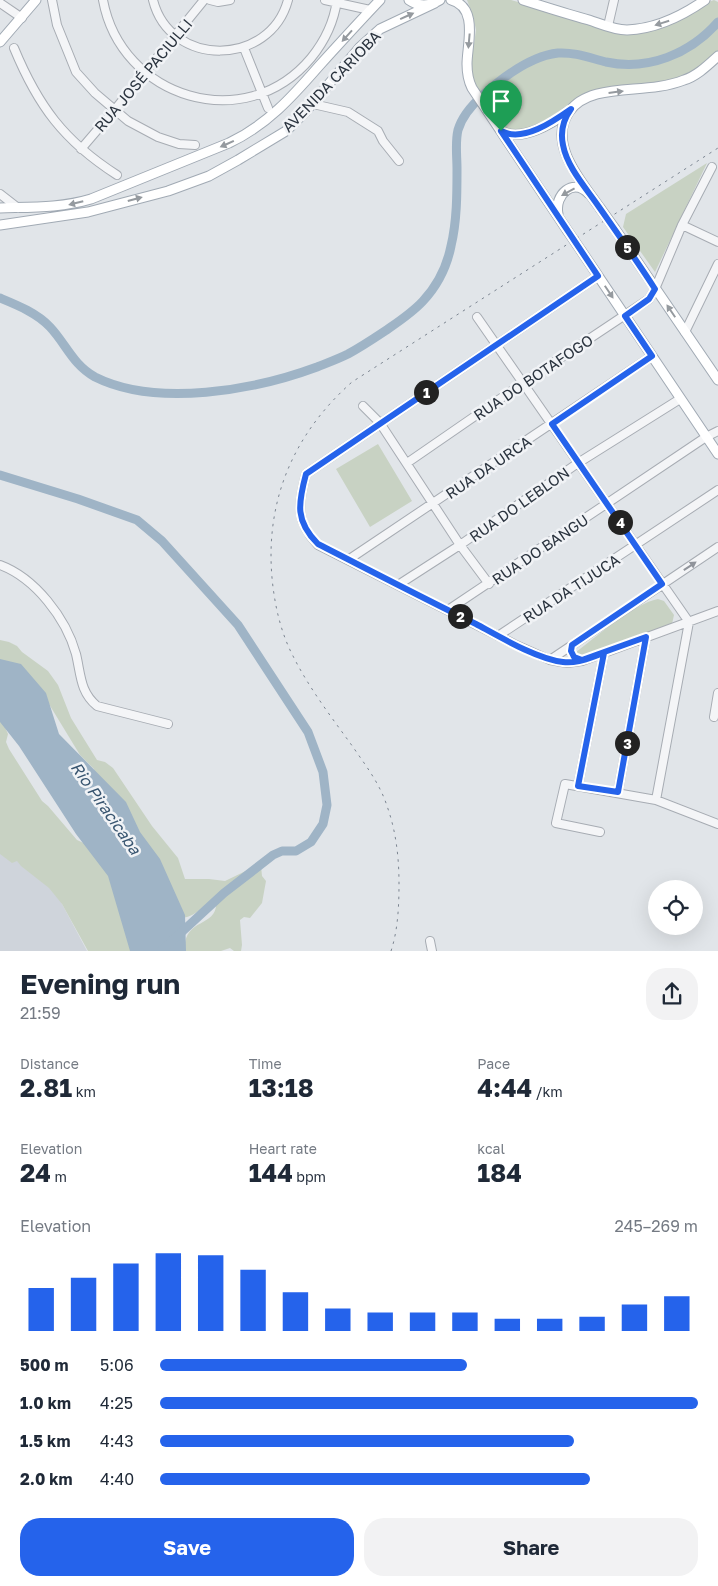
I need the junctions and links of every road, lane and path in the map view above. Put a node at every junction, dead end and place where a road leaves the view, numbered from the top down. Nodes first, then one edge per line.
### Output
1 (28, 0) edge
2 (36, 0) edge
3 (52, 0) edge
4 (103, 0) edge
5 (153, 0) edge
6 (204, 0) edge
7 (210, 0) edge
8 (230, 0) edge
9 (288, 0) edge
10 (325, 0) edge
11 (380, 0) edge
12 (409, 0) edge
13 (451, 0) edge
14 (523, 0) edge
15 (614, 0) edge
16 (705, 0) edge
17 (337, 1) edge
18 (438, 2) edge
19 (0, 3) edge
20 (370, 10) junction
21 (18, 19) junction
22 (608, 26) junction
23 (176, 35) junction
24 (0, 42) edge
25 (14, 48) dead end
26 (244, 48) junction
27 (718, 56) edge
28 (144, 73) junction
29 (262, 93) junction
30 (313, 104) junction
31 (268, 108) dead end
32 (114, 109) junction
33 (571, 109) junction
34 (501, 131) junction
35 (195, 145) dead end
36 (81, 149) junction
37 (398, 160) dead end
38 (712, 167) dead end
39 (117, 175) dead end
40 (0, 194) edge
41 (594, 199) junction
42 (0, 208) edge
43 (18, 208) junction
44 (559, 218) junction
45 (0, 225) edge
46 (682, 225) junction
47 (718, 242) edge
48 (718, 264) edge
49 (598, 276) junction
50 (655, 289) junction
51 (625, 316) junction
52 (477, 317) dead end
53 (685, 332) junction
54 (496, 345) junction
55 (652, 356) junction
56 (718, 379) edge
57 (523, 383) junction
58 (680, 398) junction
59 (363, 406) dead end
60 (380, 424) junction
61 (552, 424) junction
62 (718, 432) edge
63 (706, 437) junction
64 (718, 454) edge
65 (407, 463) junction
66 (578, 463) junction
67 (718, 490) edge
68 (606, 503) junction
69 (433, 504) junction
70 (460, 544) junction
71 (635, 545) junction
72 (718, 547) edge
73 (348, 560) junction
74 (0, 565) edge
75 (489, 584) junction
76 (662, 584) junction
77 (398, 585) junction
78 (448, 610) junction
79 (718, 611) edge
80 (689, 622) junction
81 (498, 636) junction
82 (646, 637) junction
83 (572, 645) junction
84 (604, 653) junction
85 (550, 660) junction
86 (582, 660) junction
87 (718, 693) edge
88 (714, 718) dead end
89 (168, 724) dead end
90 (578, 786) junction
91 (618, 792) junction
92 (656, 800) junction
93 (718, 824) edge
94 (600, 832) dead end
95 (430, 941) dead end
96 (432, 951) edge

1 - 21 main road
2 - 21 main road
3 - 32 street
4 - 28 street
5 - 23 street
6 - 23 street, RUA JOSÉ PACIULLI
7 - 8 street
9 - 26 street
10 - 17 street
11 - 20 main road, AVENIDA CARIOBA
12 - 18 main road
13 -> 34 main road
14 - 22 main road
15 - 22 street
16 -> 22 main road
17 - 20 street
17 - 29 street
30 -> 18 main road, AVENIDA CARIOBA
19 - 21 street
20 -> 43 main road, AVENIDA CARIOBA
21 - 24 main road
23 - 26 street
23 - 28 street, RUA JOSÉ PACIULLI
25 - 36 street
26 - 29 street
33 -> 27 main road
28 - 29 street
28 - 32 street, RUA JOSÉ PACIULLI
29 - 31 street
30 - 37 street
45 -> 30 main road, AVENIDA CARIOBA
32 - 35 street
32 - 36 street, RUA JOSÉ PACIULLI
33 - 34 main road
33 - 41 main road
34 - 44 main road
36 - 39 street
38 - 46 street
40 - 43 street
41 -> 44 main road
41 - 50 main road, bridge
42 - 43 main road, AVENIDA CARIOBA
44 - 49 main road, bridge
46 - 47 street
46 - 50 street
48 - 53 street
49 -> 51 main road
49 - 54 street
50 - 51 street, RUA DO BOTAFOGO
53 -> 50 main road
51 - 55 main road
51 - 57 street, RUA DO BOTAFOGO
52 - 54 street
53 - 56 main road
54 - 57 street
54 - 60 street
55 - 58 main road
55 - 61 street, RUA DA URCA
57 - 61 street
57 - 65 street, RUA DO BOTAFOGO
58 - 63 main road
58 - 66 street, RUA DO LEBLON
59 - 60 street
60 - 65 street
60 - 73 street
61 - 66 street
61 - 69 street, RUA DA URCA
62 - 63 street, RUA DO BANGU
63 - 64 main road
63 - 68 street, RUA DO BANGU
65 - 69 street
66 - 68 street
66 - 70 street, RUA DO LEBLON
67 - 71 street, RUA DA TIJUCA
68 - 71 street
68 - 75 street, RUA DO BANGU
69 - 70 street
69 - 73 street, RUA DA URCA
70 - 75 street
70 - 77 street, RUA DO LEBLON
71 - 76 street
71 - 81 street, RUA DA TIJUCA
76 -> 72 street
73 - 77 street
74 - 89 street
75 - 78 street, RUA DO BANGU
76 - 80 street
76 - 83 street
77 - 78 street
78 - 81 street
79 - 80 street
80 - 82 street
80 - 92 street
81 - 85 street
82 - 84 street
82 - 91 street
83 - 85 street
83 - 86 street
84 - 86 street
84 - 90 street
85 - 86 street
87 - 88 street
90 - 91 street
90 - 94 street
91 - 92 street
92 - 93 street
95 - 96 street

